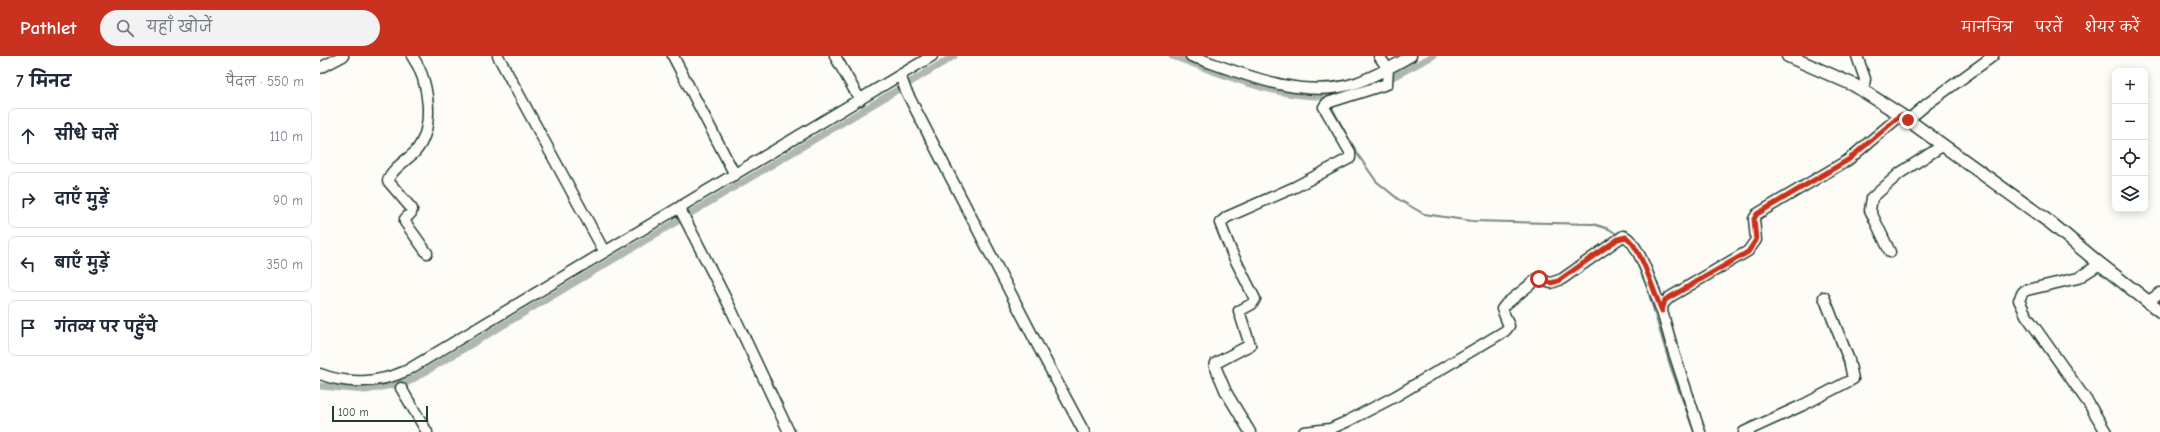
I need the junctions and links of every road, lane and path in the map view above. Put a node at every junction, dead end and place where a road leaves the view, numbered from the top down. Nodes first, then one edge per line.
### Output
1 (343, 56) edge
2 (412, 56) edge
3 (498, 56) edge
4 (673, 56) edge
5 (836, 56) edge
6 (932, 56) edge
7 (1191, 56) edge
8 (1379, 56) edge
9 (1411, 56) edge
10 (1788, 56) edge
11 (1857, 56) edge
12 (1993, 56) edge
13 (320, 68) edge
14 (1387, 76) junction
15 (903, 83) junction
16 (1863, 90) junction
17 (860, 100) junction
18 (1905, 118) junction
19 (1942, 146) junction
20 (735, 175) junction
21 (684, 213) junction
22 (604, 251) junction
23 (1890, 252) dead end
24 (427, 253) dead end
25 (2100, 264) junction
26 (2160, 293) edge
27 (1824, 297) dead end
28 (2147, 302) junction
29 (1662, 311) junction
30 (2160, 311) edge
31 (320, 374) edge
32 (401, 388) dead end
33 (427, 432) edge
34 (789, 432) edge
35 (1084, 432) edge
36 (1250, 432) edge
37 (1304, 432) edge
38 (1700, 432) edge
39 (1744, 432) edge
40 (2106, 432) edge

1 - 13 street
2 - 24 street
3 - 22 street
4 - 20 street
5 - 17 street
6 - 15 street
7 - 14 street
8 - 14 street
9 - 14 street
10 - 16 main road
11 - 16 street
12 - 18 street
14 - 36 street
15 - 17 street
15 - 35 street
16 - 18 main road
17 - 20 street
18 - 19 main road
18 - 29 street
19 - 23 street
19 - 25 main road
20 - 21 street
21 - 22 street
21 - 34 street
22 - 31 street
25 - 28 main road
25 - 40 street
26 - 28 street
27 - 39 street
28 - 30 main road
29 - 37 street
29 - 38 street
32 - 33 street

